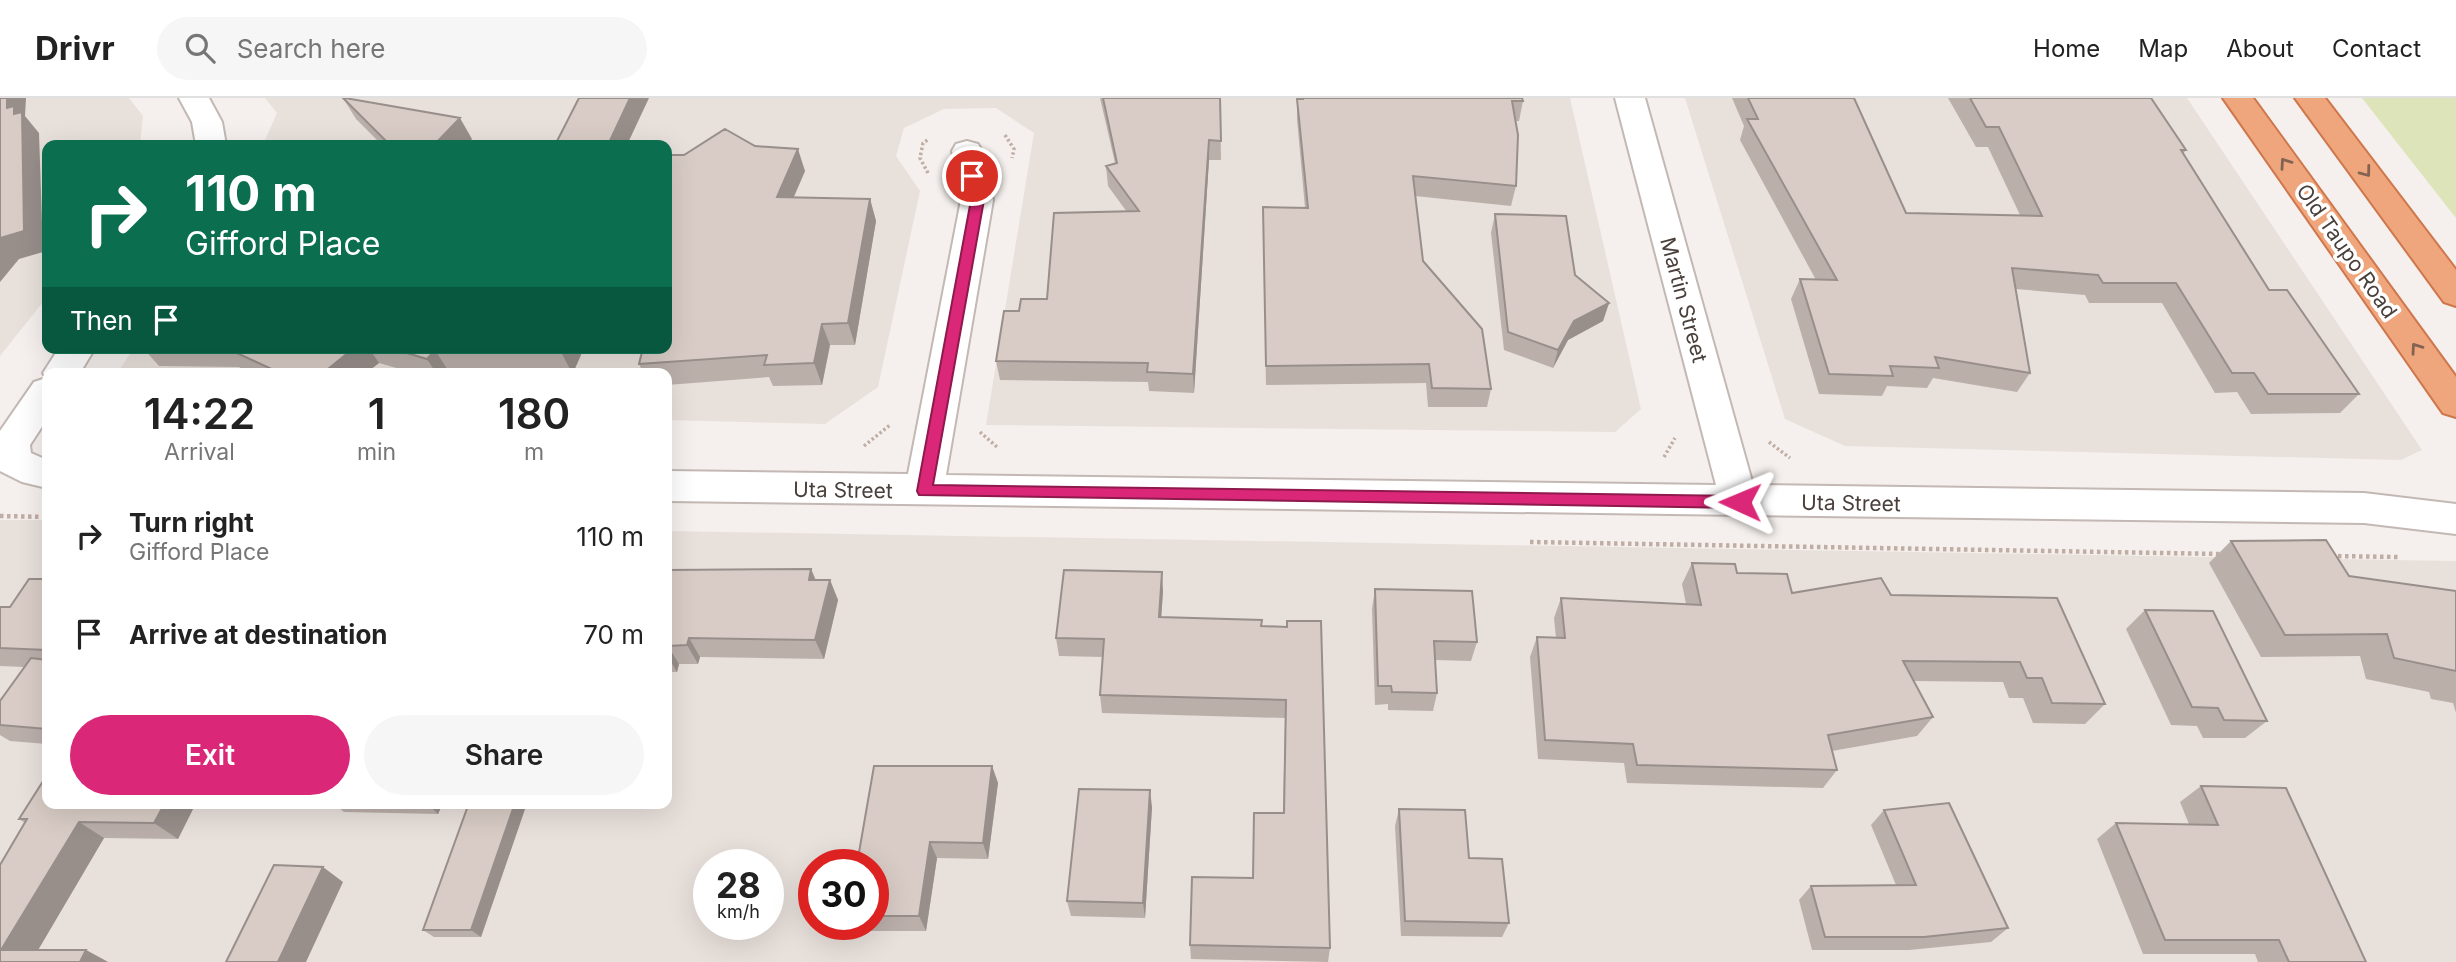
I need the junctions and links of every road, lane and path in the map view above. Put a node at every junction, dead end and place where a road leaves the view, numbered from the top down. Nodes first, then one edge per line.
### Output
1 (194, 98) edge
2 (1630, 98) edge
3 (2238, 98) edge
4 (2310, 98) edge
5 (210, 140) edge
6 (967, 151) dead end
7 (2456, 294) edge
8 (42, 398) edge
9 (2456, 404) edge
10 (30, 467) edge
11 (672, 486) edge
12 (924, 491) junction
13 (2456, 494) edge
14 (1740, 502) junction
15 (2364, 508) junction
16 (0, 516) edge
17 (42, 517) edge
18 (2456, 519) edge
19 (1520, 542) dead end
20 (2232, 554) edge
21 (2330, 556) edge
22 (2400, 557) dead end

1 - 5 street
2 - 14 street, Martin Street
9 -> 3 highway, Old Taupo Road
4 -> 7 highway
6 - 12 street
8 - 10 street
11 - 12 street, Uta Street
12 - 14 street, Uta Street
13 - 15 street, Uta Street
14 - 15 street, Uta Street
15 - 18 street, Uta Street
16 - 17 path
19 - 20 path
21 - 22 path

